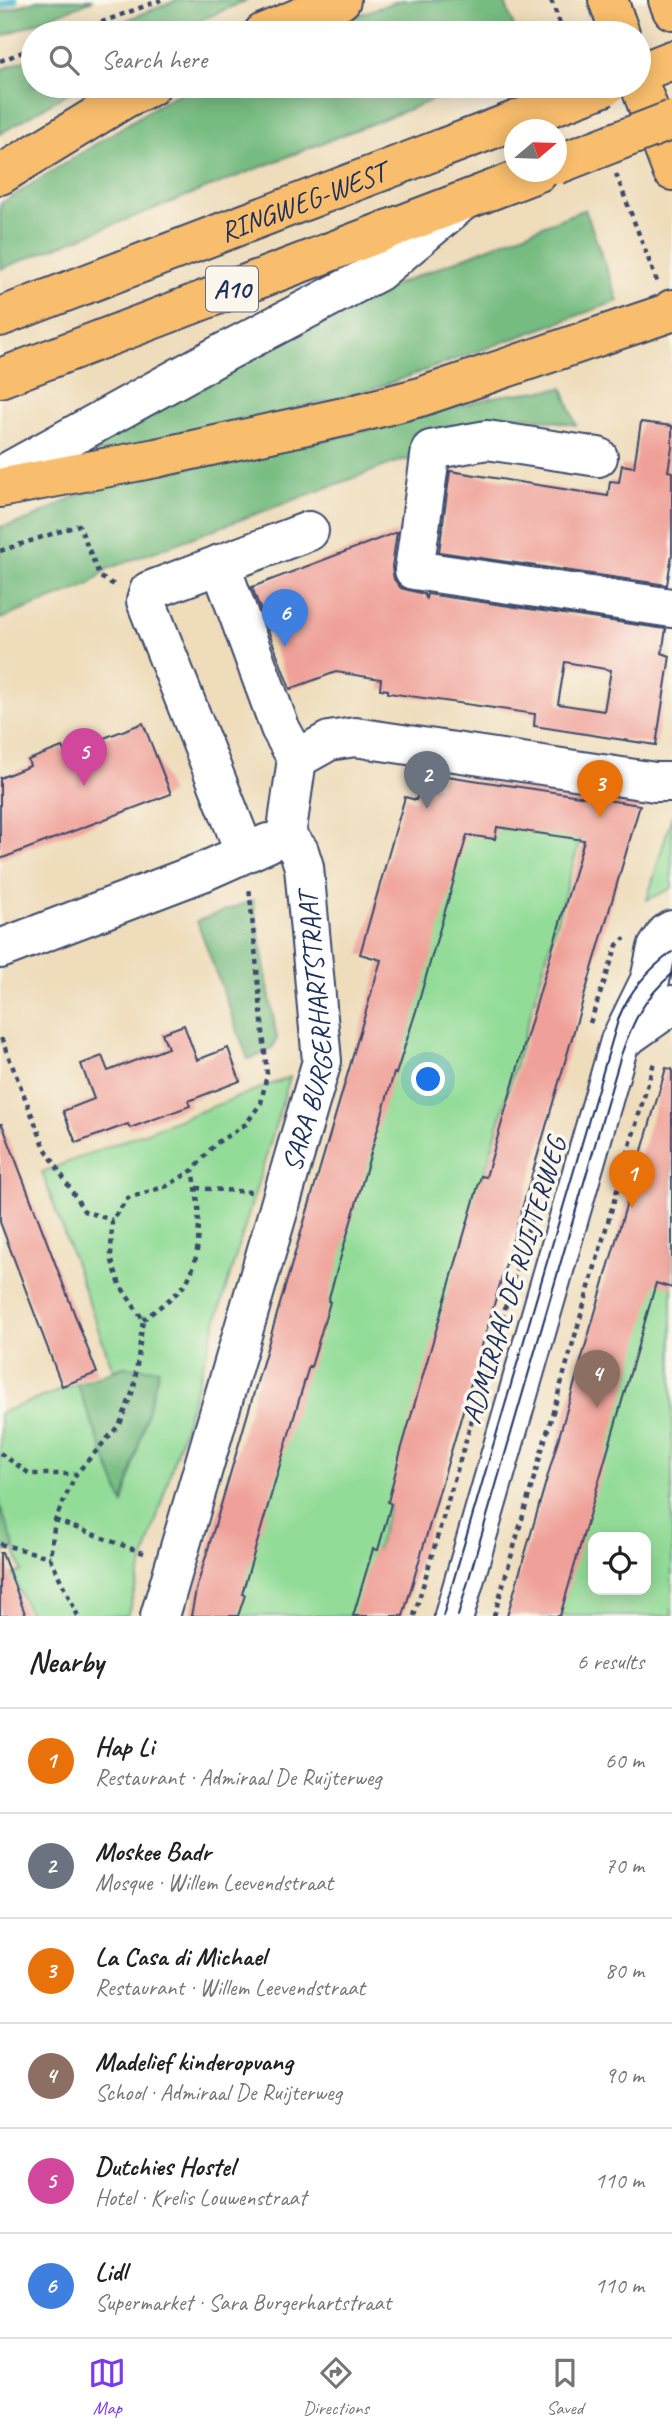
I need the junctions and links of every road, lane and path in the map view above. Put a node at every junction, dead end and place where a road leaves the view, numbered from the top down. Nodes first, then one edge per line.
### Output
1 (161, 0) edge
2 (341, 0) edge
3 (551, 0) edge
4 (608, 0) edge
5 (668, 0) edge
6 (672, 10) edge
7 (105, 21) edge
8 (291, 21) edge
9 (559, 21) edge
10 (616, 21) edge
11 (21, 53) edge
12 (0, 61) edge
13 (672, 61) edge
14 (651, 69) edge
15 (126, 98) edge
16 (574, 98) edge
17 (645, 98) edge
18 (672, 120) edge
19 (567, 161) edge
20 (613, 164) dead end
21 (672, 171) edge
22 (0, 175) edge
23 (513, 182) edge
24 (463, 201) junction
25 (671, 312) edge
26 (0, 317) edge
27 (0, 378) edge
28 (598, 457) dead end
29 (0, 476) edge
30 (0, 488) edge
31 (309, 531) dead end
32 (0, 551) edge
33 (220, 564) junction
34 (146, 601) junction
35 (672, 608) edge
36 (297, 760) junction
37 (672, 782) edge
38 (286, 836) junction
39 (247, 869) junction
40 (672, 930) edge
41 (617, 945) dead end
42 (0, 949) edge
43 (665, 982) edge
44 (605, 1034) junction
45 (0, 1041) edge
46 (659, 1052) dead end
47 (549, 1158) dead end
48 (193, 1170) junction
49 (196, 1188) junction
50 (283, 1194) junction
51 (112, 1220) junction
52 (143, 1320) junction
53 (0, 1452) edge
54 (76, 1474) junction
55 (55, 1520) junction
56 (0, 1544) edge
57 (50, 1558) junction
58 (175, 1565) junction
59 (78, 1616) edge
60 (160, 1616) edge
61 (414, 1616) edge
62 (454, 1616) edge
63 (495, 1616) edge

1 - 7 path
2 - 8 main road
3 - 9 path
4 - 10 main road
5 - 6 main road
11 - 12 path
13 - 14 main road
15 - 22 main road
16 - 26 main road, RINGWEG-WEST / A10, bridge
17 - 21 main road
18 - 19 main road, bridge
20 - 25 path
23 - 24 main road, RINGWEG-WEST / A10
24 - 27 main road, RINGWEG-WEST / A10
24 - 29 street, A10
25 - 30 main road
28 - 35 street
31 - 33 street
32 - 34 path
33 - 34 street
33 - 36 street
34 - 39 street
36 - 37 street
36 - 38 street
38 - 39 street
38 - 50 street, SARA BURGERHARTSTRAAT
39 - 42 street
39 - 48 path
40 - 43 street, ADMIRAAL DE RUIJTERWEG
41 - 44 path
43 - 44 street, ADMIRAAL DE RUIJTERWEG
44 - 62 street, ADMIRAAL DE RUIJTERWEG
45 - 51 path
46 - 63 path
47 - 61 path, ADMIRAAL DE RUIJTERWEG
48 - 49 path
48 - 51 path
49 - 50 path
49 - 52 path
50 - 58 street, SARA BURGERHARTSTRAAT
51 - 52 path
52 - 54 path
53 - 54 path
54 - 55 path
55 - 57 path
55 - 58 path
56 - 57 path
57 - 59 path
58 - 60 street, SARA BURGERHARTSTRAAT

